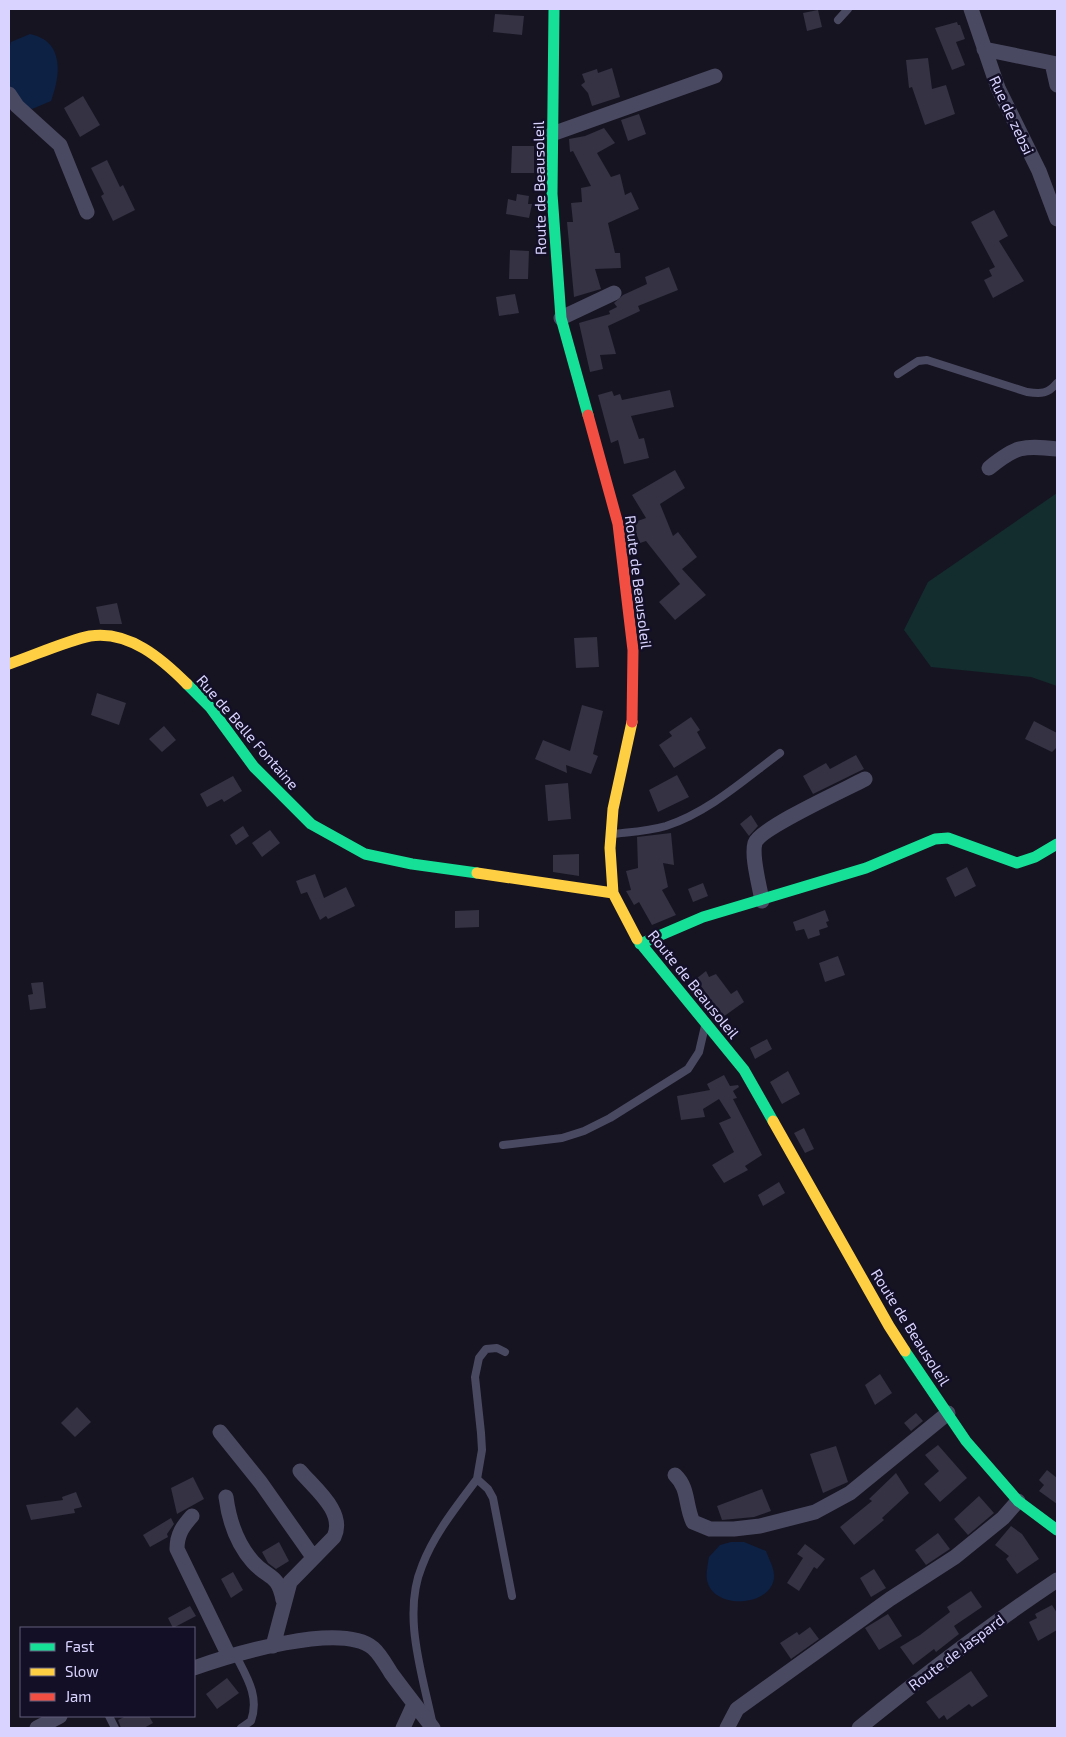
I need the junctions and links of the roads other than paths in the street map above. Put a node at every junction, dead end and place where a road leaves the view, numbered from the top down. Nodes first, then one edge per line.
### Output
1 (554, 9) edge
2 (848, 9) edge
3 (971, 9) edge
4 (838, 20) dead end
5 (984, 48) junction
6 (1055, 64) edge
7 (715, 76) dead end
8 (1057, 85) edge
9 (9, 94) edge
10 (552, 134) junction
11 (87, 212) dead end
12 (1057, 219) edge
13 (614, 293) dead end
14 (561, 318) junction
15 (898, 374) dead end
16 (1057, 384) edge
17 (1057, 449) edge
18 (989, 468) dead end
19 (9, 664) edge
20 (780, 753) dead end
21 (865, 779) dead end
22 (610, 834) junction
23 (1057, 844) edge
24 (613, 893) junction
25 (762, 901) junction
26 (640, 944) junction
27 (706, 1022) junction
28 (503, 1145) dead end
29 (505, 1352) dead end
30 (948, 1413) junction
31 (220, 1432) dead end
32 (300, 1471) dead end
33 (675, 1475) dead end
34 (477, 1479) junction
35 (226, 1497) dead end
36 (1018, 1501) junction
37 (192, 1516) dead end
38 (1057, 1530) edge
39 (313, 1557) junction
40 (1057, 1580) edge
41 (512, 1596) dead end
42 (283, 1600) junction
43 (273, 1646) junction
44 (232, 1655) junction
45 (195, 1668) edge
46 (414, 1704) junction
47 (58, 1717) edge
48 (110, 1717) edge
49 (37, 1728) edge
50 (116, 1728) edge
51 (240, 1728) edge
52 (403, 1728) edge
53 (433, 1728) edge
54 (727, 1728) edge
55 (859, 1728) edge

1 - 10 street, Route de Beausoleil
2 - 4 lane
3 - 5 street, Rue de zebsi
5 - 6 street
5 - 12 street, Rue de zebsi
6 - 8 street
7 - 10 street
9 - 11 street
10 - 14 street, Route de Beausoleil
13 - 14 street
14 - 22 street, Route de Beausoleil
15 - 16 lane
17 - 18 street
19 - 24 street, Rue de Belle Fontaine
20 - 22 lane
21 - 25 street
22 - 24 street, Route de Beausoleil
23 - 25 street
24 - 26 street, Route de Beausoleil
25 - 26 street
26 - 27 street, Route de Beausoleil
27 - 28 lane
27 - 30 street, Route de Beausoleil
29 - 34 lane
30 - 33 street
30 - 36 street, Route de Beausoleil
31 - 39 street
32 - 39 street
34 - 41 lane
34 - 53 lane
35 - 42 street
36 - 38 street, Route de Beausoleil
36 - 54 street
37 - 44 street
39 - 42 street
40 - 55 street, Route de Jaspard
42 - 43 street
43 - 44 street
43 - 46 street
44 - 45 street
44 - 51 lane
46 - 52 street
46 - 53 street
47 - 49 street
48 - 50 lane

